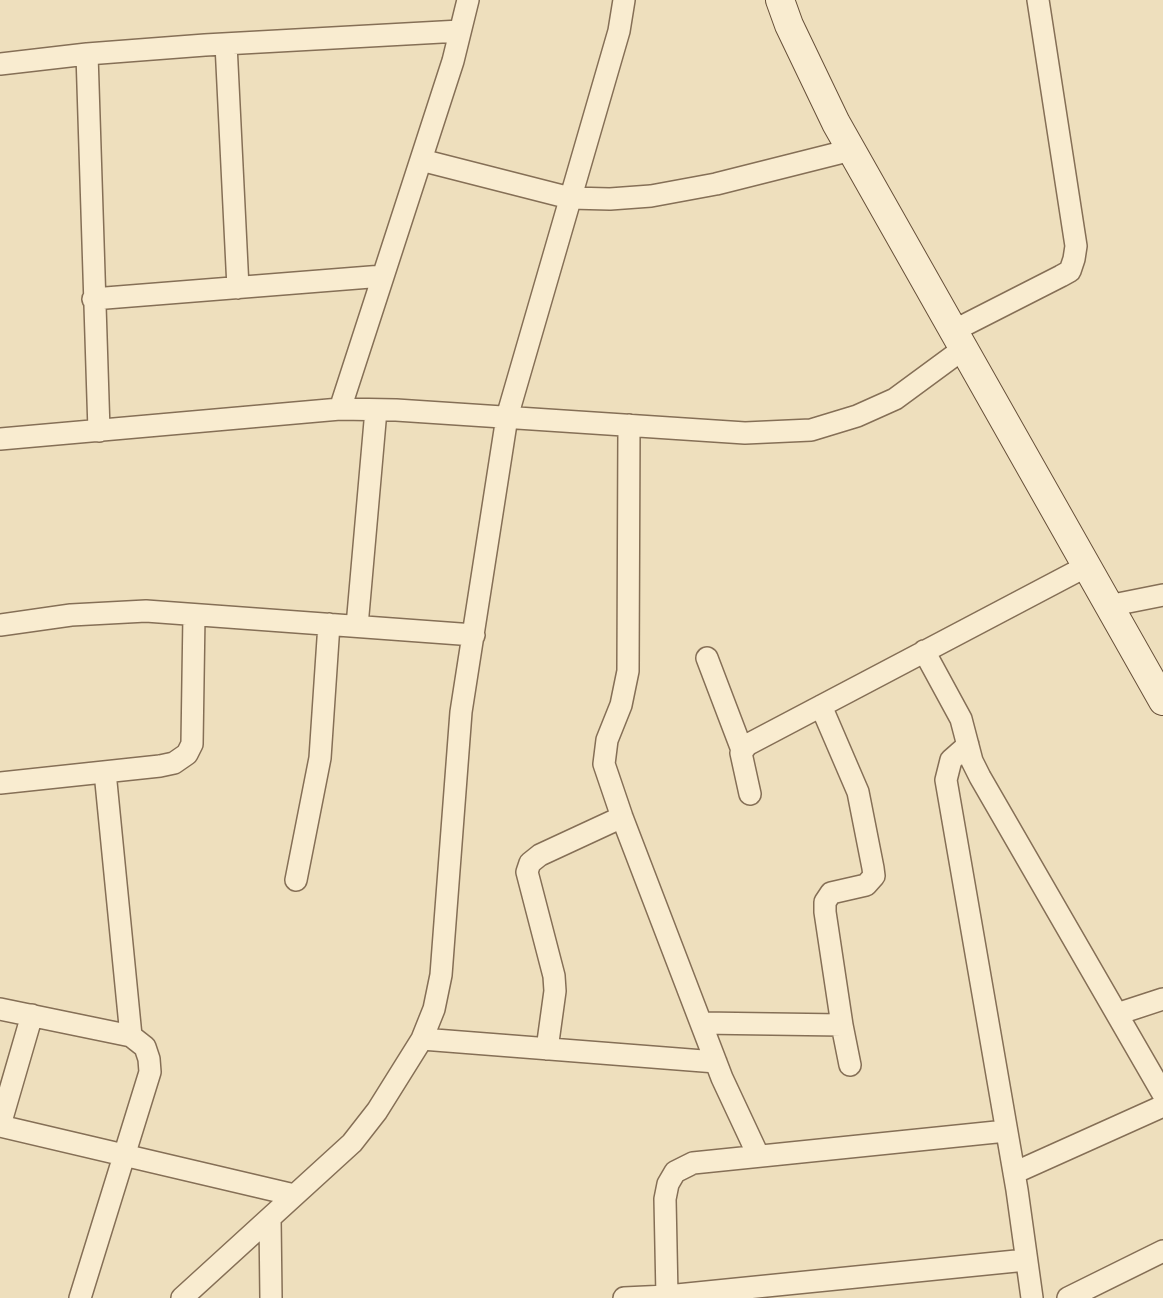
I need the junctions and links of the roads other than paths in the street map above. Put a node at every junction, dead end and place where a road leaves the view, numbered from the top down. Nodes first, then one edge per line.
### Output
1 (468, 0) edge
2 (624, 0) edge
3 (780, 0) edge
4 (1038, 0) edge
5 (460, 31) junction
6 (226, 44) junction
7 (87, 54) junction
8 (0, 64) edge
9 (851, 150) junction
10 (421, 160) junction
11 (570, 198) junction
12 (383, 276) junction
13 (238, 288) junction
14 (94, 299) junction
15 (958, 340) junction
16 (340, 409) junction
17 (376, 410) junction
18 (507, 417) junction
19 (629, 425) junction
20 (99, 431) junction
21 (0, 439) edge
22 (1085, 567) junction
23 (1163, 595) edge
24 (1108, 606) junction
25 (194, 615) junction
26 (329, 624) junction
27 (0, 625) edge
28 (357, 626) junction
29 (474, 635) junction
30 (924, 651) junction
31 (706, 658) dead end
32 (1163, 701) edge
33 (822, 706) junction
34 (968, 745) junction
35 (742, 750) junction
36 (104, 772) junction
37 (0, 783) edge
38 (750, 794) dead end
39 (622, 817) junction
40 (296, 880) dead end
41 (1163, 999) edge
42 (0, 1009) edge
43 (1117, 1014) junction
44 (32, 1015) junction
45 (701, 1023) junction
46 (842, 1025) junction
47 (131, 1036) junction
48 (422, 1039) junction
49 (547, 1049) junction
50 (716, 1062) junction
51 (850, 1065) dead end
52 (1163, 1094) edge
53 (1163, 1106) edge
54 (0, 1126) edge
55 (1006, 1131) junction
56 (758, 1155) junction
57 (123, 1156) junction
58 (1014, 1173) junction
59 (294, 1195) junction
60 (270, 1218) junction
61 (1163, 1251) edge
62 (1026, 1260) junction
63 (667, 1296) junction
64 (80, 1298) edge
65 (182, 1298) edge
66 (271, 1298) edge
67 (624, 1298) edge
68 (1032, 1298) edge
69 (1068, 1298) edge

1 - 5 street
2 - 11 street
3 - 9 street
4 - 15 street
5 - 6 street
5 - 10 street
6 - 7 street
6 - 13 street
7 - 8 street
7 - 14 street
9 - 11 street
9 - 15 street
10 - 11 street
10 - 12 street
11 - 18 street
12 - 13 street
12 - 16 street
13 - 14 street
14 - 20 street
15 - 19 street
15 - 22 street
16 - 17 street
16 - 20 street
17 - 18 street
17 - 28 street
18 - 19 street
18 - 29 street
19 - 39 street
20 - 21 street
22 - 24 street
22 - 30 street
23 - 24 street
24 - 32 street
25 - 26 street
25 - 27 street
25 - 36 street
26 - 28 street
26 - 40 street
28 - 29 street
29 - 48 street
30 - 33 street
30 - 34 street
31 - 35 street
33 - 35 street
33 - 46 street
34 - 43 street
34 - 55 street
35 - 38 street
36 - 37 street
36 - 47 street
39 - 45 street
39 - 49 street
41 - 43 street
42 - 44 street
43 - 52 street
44 - 47 street
44 - 54 street
45 - 46 street
45 - 50 street
46 - 51 street
47 - 57 street
48 - 49 street
48 - 59 street
49 - 50 street
50 - 56 street
53 - 58 street
54 - 57 street
55 - 56 street
55 - 58 street
56 - 63 street
57 - 59 street
57 - 64 street
58 - 62 street
59 - 60 street
60 - 65 street
60 - 66 street
61 - 69 street
62 - 63 street
62 - 68 street
63 - 67 street

